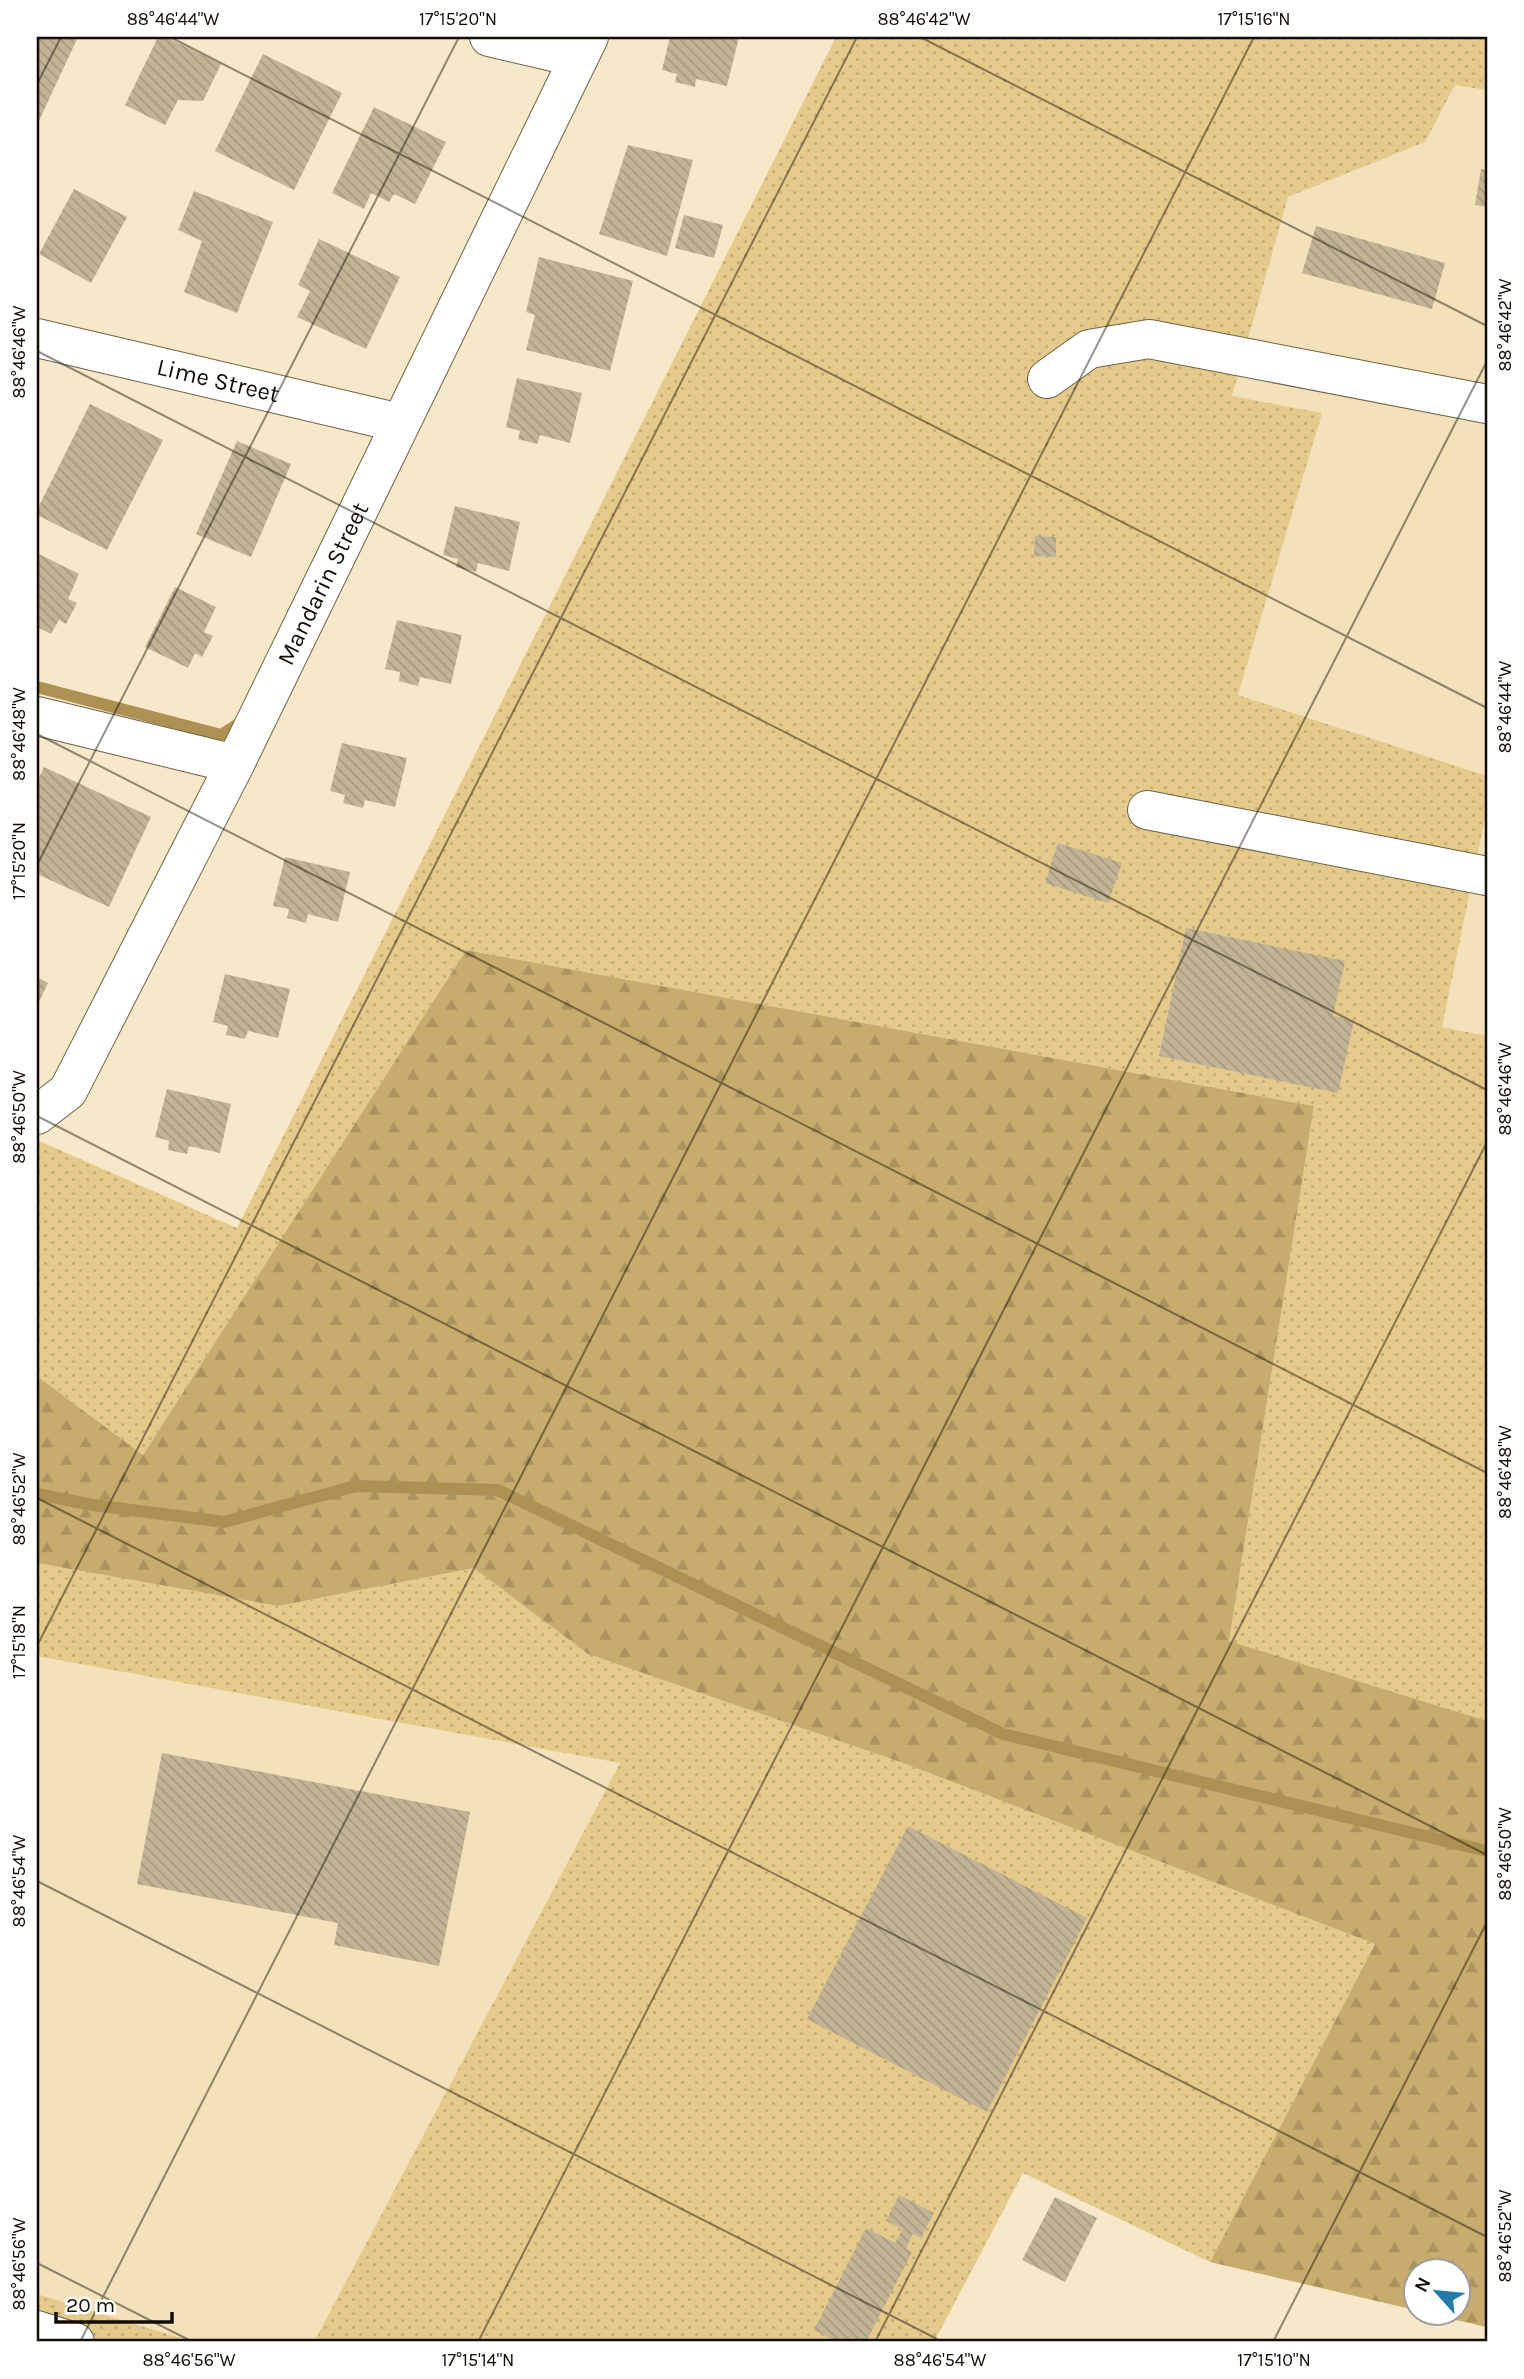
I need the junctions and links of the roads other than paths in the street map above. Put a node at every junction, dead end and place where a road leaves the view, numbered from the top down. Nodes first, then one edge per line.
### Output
1 (489, 37) edge
2 (584, 47) edge
3 (37, 338) edge
4 (1047, 379) dead end
5 (1487, 404) edge
6 (400, 423) junction
7 (37, 716) edge
8 (235, 764) junction
9 (1147, 810) dead end
10 (1487, 876) edge
11 (37, 1115) edge
12 (37, 2330) edge
13 (75, 2342) edge

1 - 2 street
2 - 6 street, Mandarin Street
3 - 6 street, Lime Street
4 - 5 street
6 - 8 street, Mandarin Street
7 - 8 street
8 - 11 street, Mandarin Street
9 - 10 street
12 - 13 street

